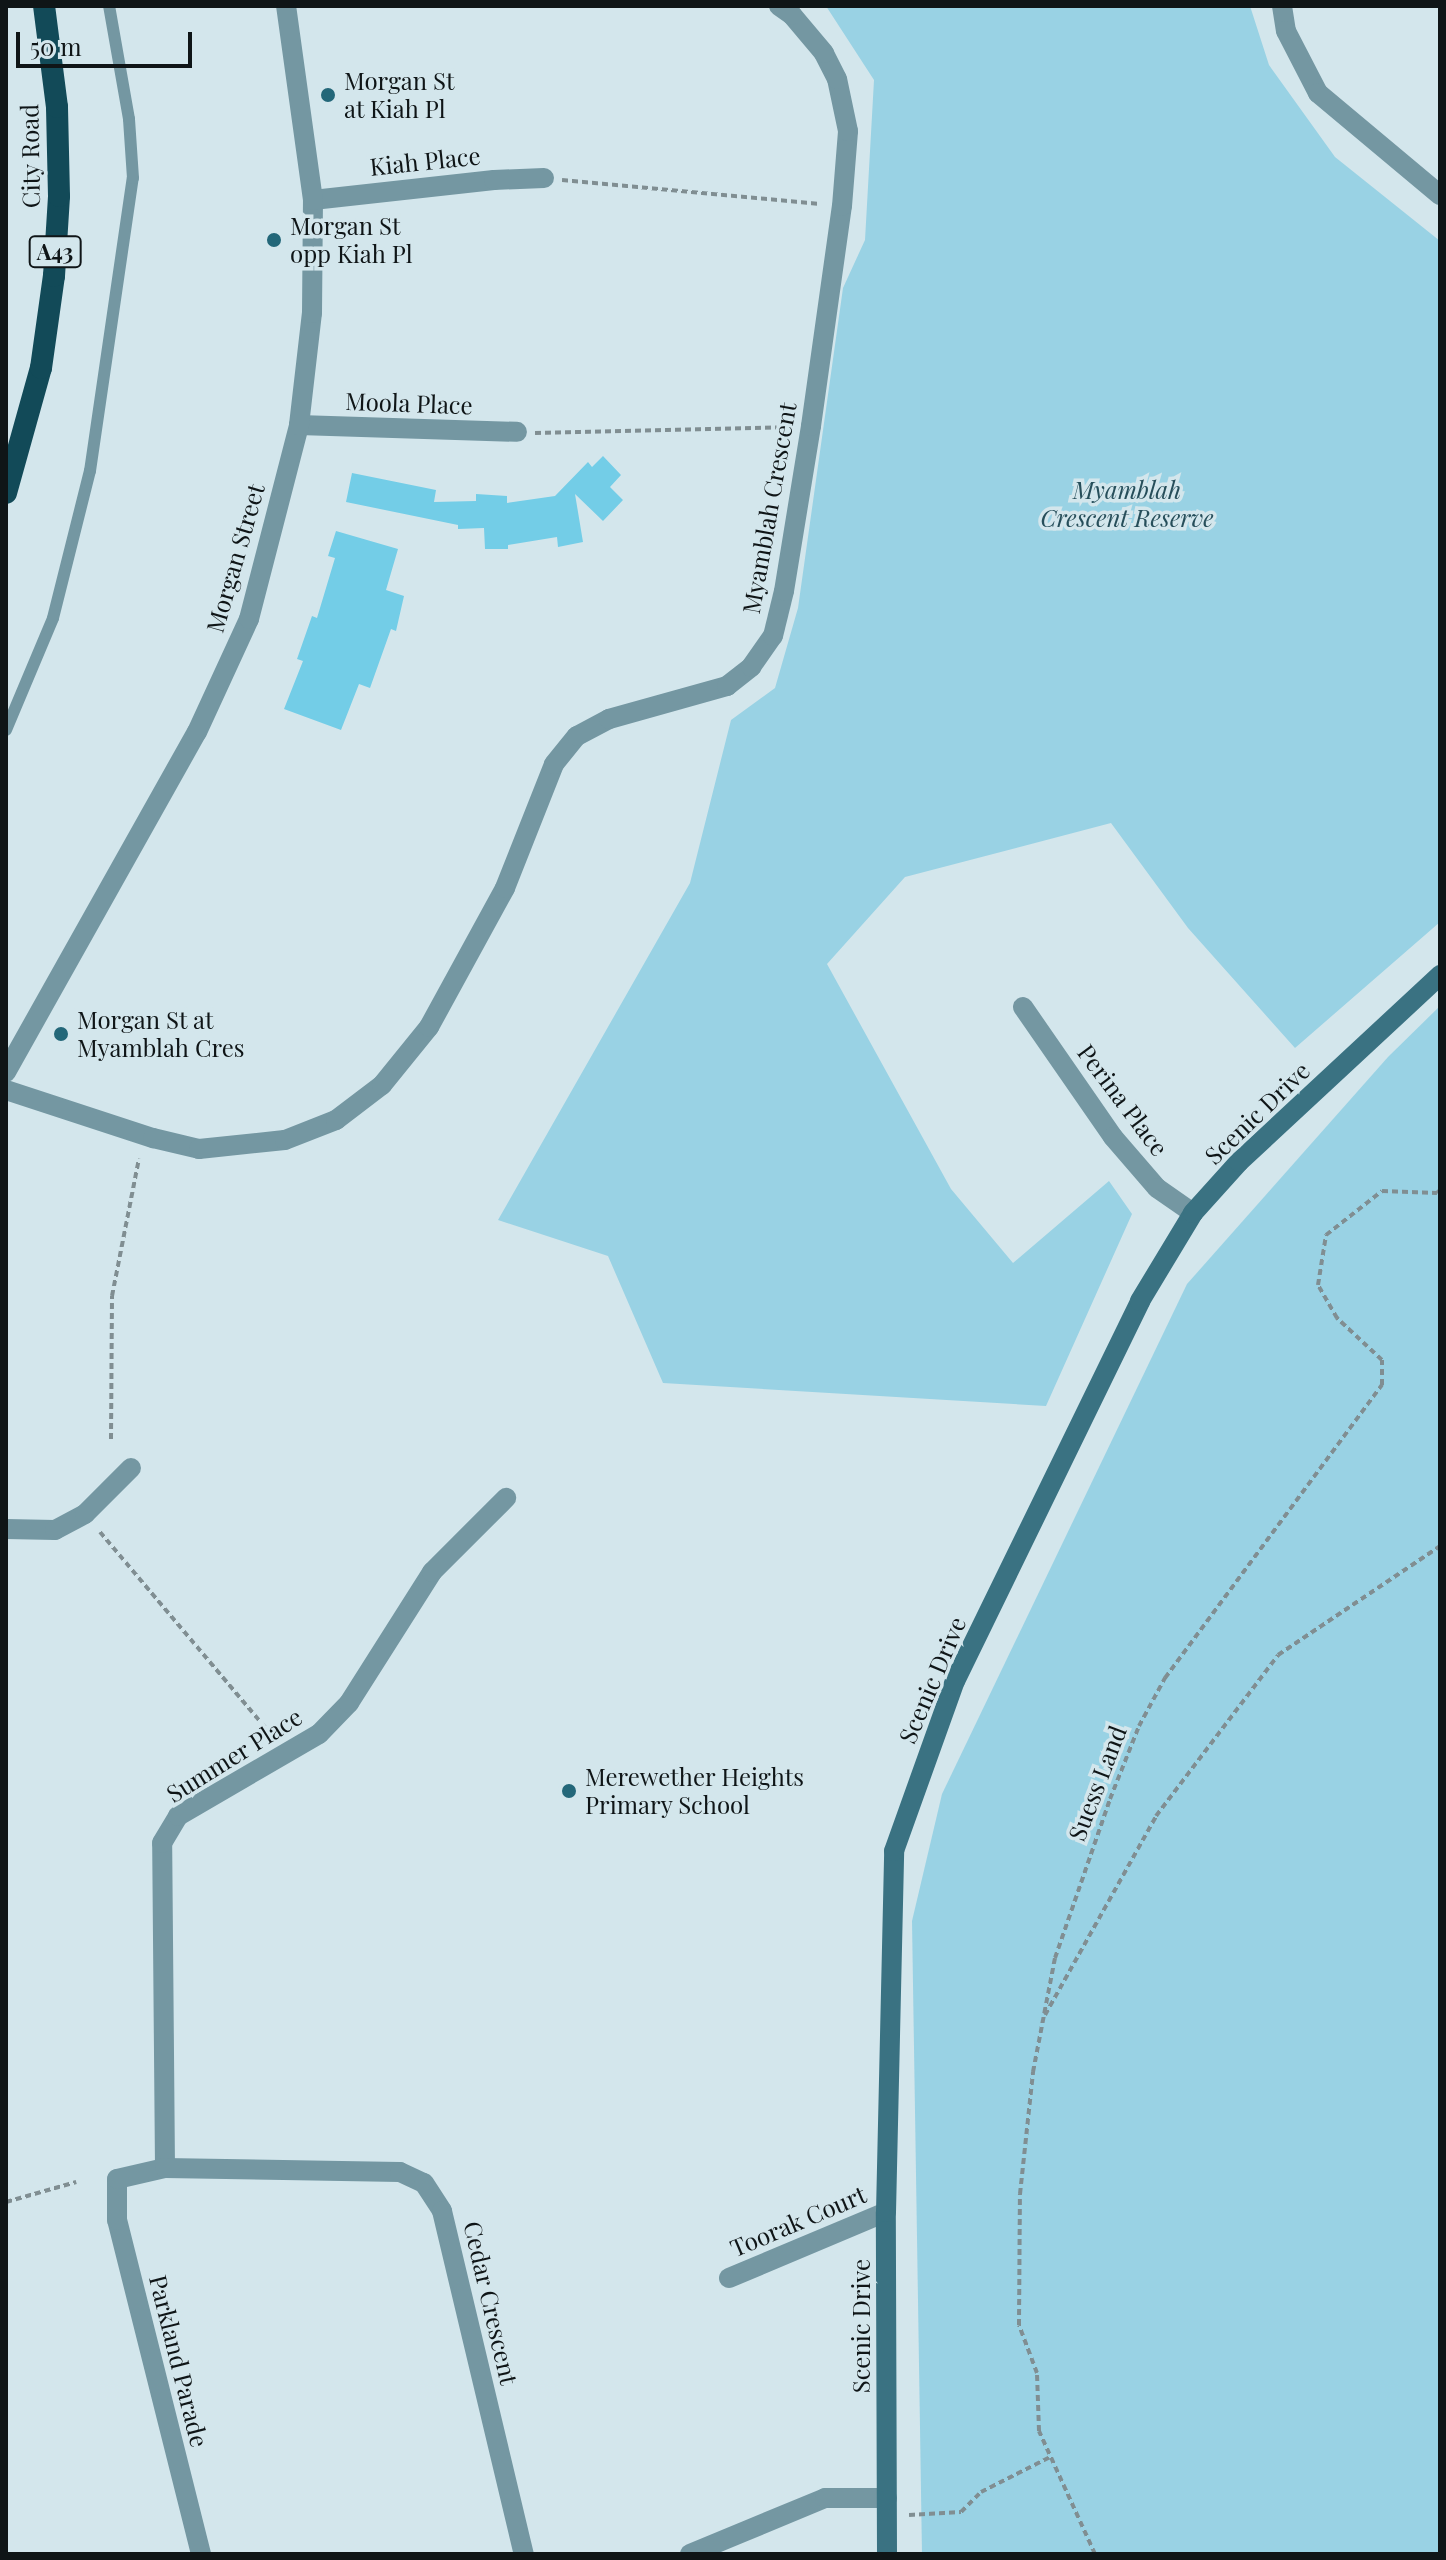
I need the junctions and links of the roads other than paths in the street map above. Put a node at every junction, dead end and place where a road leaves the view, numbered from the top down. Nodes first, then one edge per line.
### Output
1 (44, 6) edge
2 (109, 6) edge
3 (286, 6) edge
4 (779, 6) edge
5 (1282, 6) edge
6 (544, 178) road end
7 (1440, 195) edge
8 (313, 200) junction
9 (299, 425) junction
10 (517, 432) road end
11 (6, 493) edge
12 (6, 730) edge
13 (1440, 975) edge
14 (1023, 1007) dead end
15 (6, 1072) edge
16 (6, 1090) edge
17 (1193, 1213) junction
18 (131, 1468) dead end
19 (506, 1498) dead end
20 (6, 1529) edge
21 (165, 2168) junction
22 (117, 2179) joint
23 (886, 2212) junction
24 (729, 2278) dead end
25 (887, 2507) junction
26 (201, 2554) edge
27 (524, 2554) edge
28 (690, 2554) edge
29 (887, 2554) edge

1 - 11 highway, City Road / A43
2 - 12 lane
3 - 8 street, Morgan Street
4 - 16 street, Myamblah Crescent
5 - 7 street
6 - 8 street, Kiah Place
8 - 9 street, Morgan Street
9 - 10 street, Moola Place
9 - 15 street, Morgan Street
13 - 17 main road, Scenic Drive
14 - 17 street, Perina Place
17 - 23 main road, Scenic Drive
18 - 20 street
19 - 21 street, Summer Place
21 - 22 street, Cedar Crescent
21 - 27 street, Cedar Crescent
22 - 26 street, Parkland Parade
23 - 24 street, Toorak Court
23 - 25 main road, Scenic Drive
25 - 28 street
25 - 29 main road, Scenic Drive

